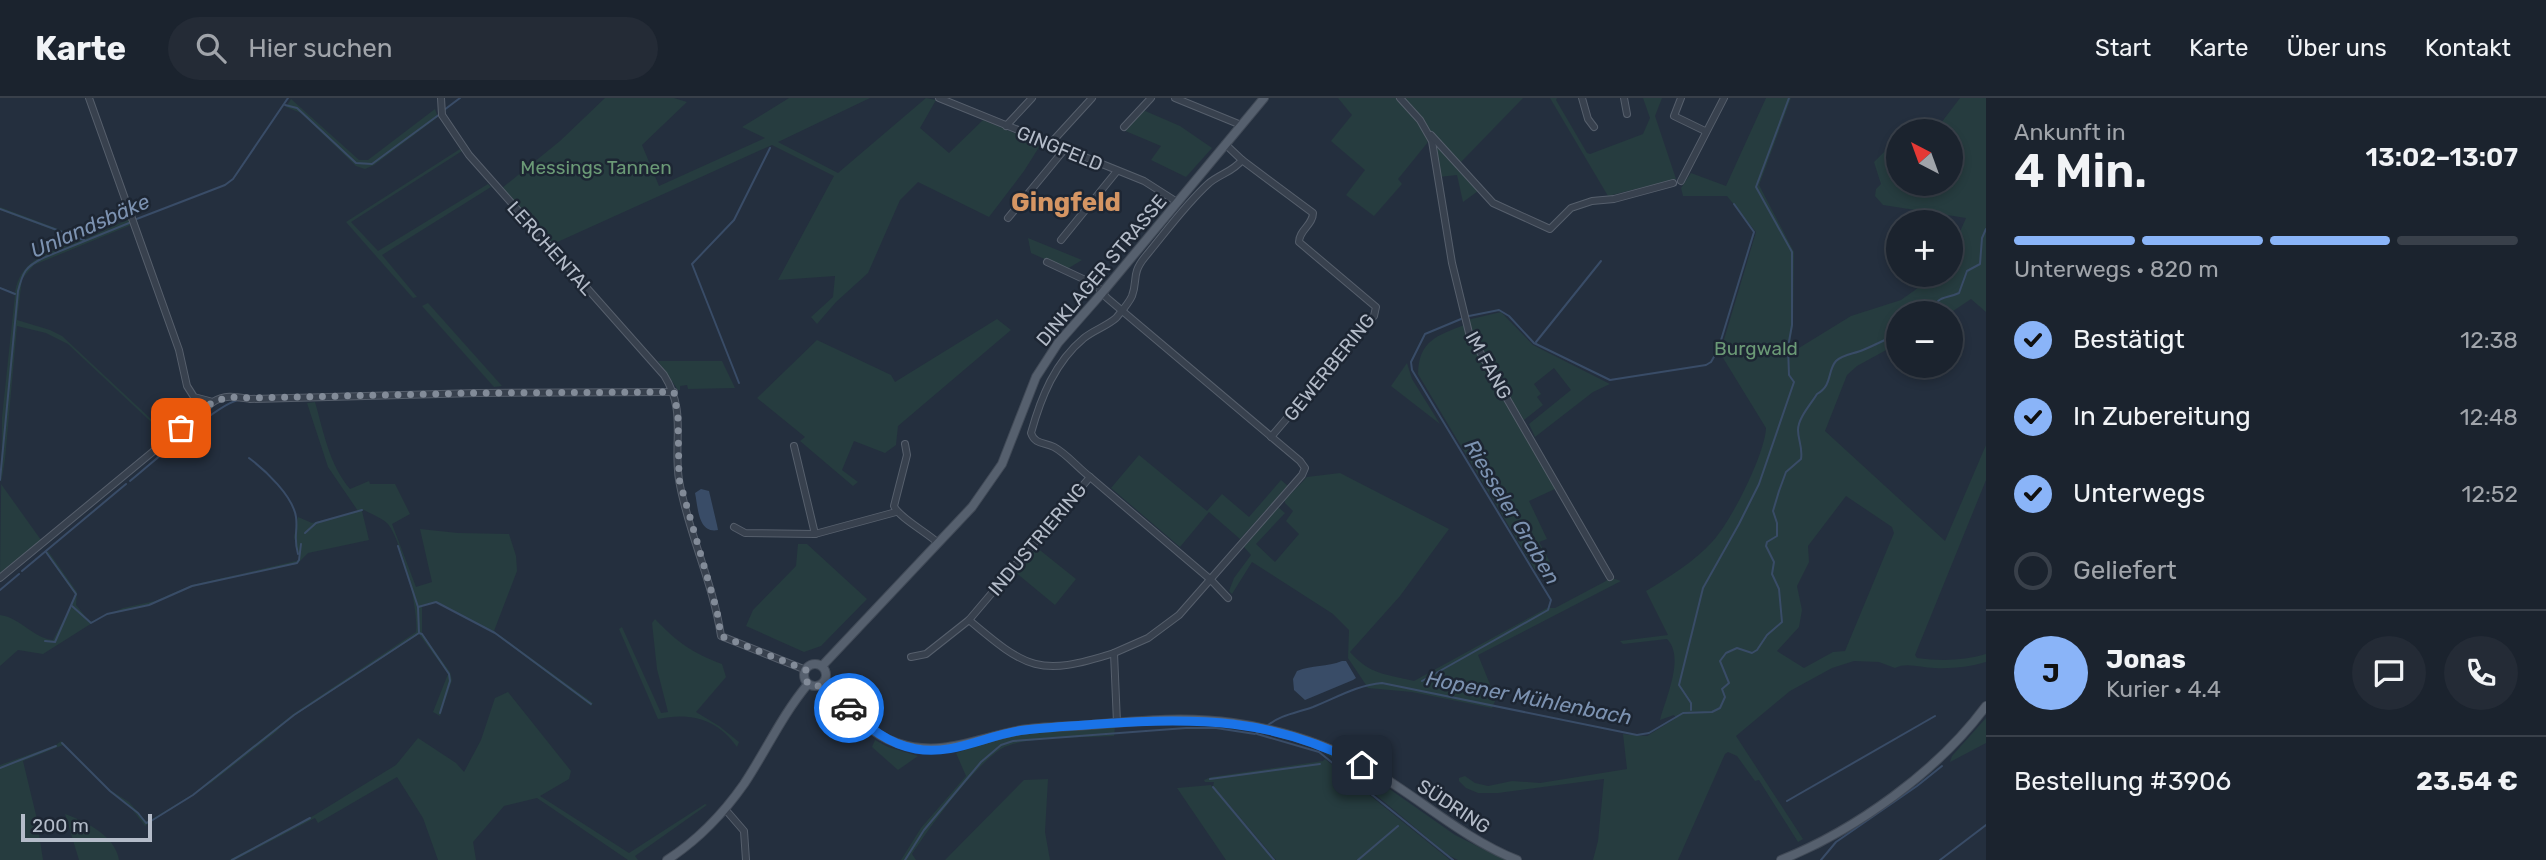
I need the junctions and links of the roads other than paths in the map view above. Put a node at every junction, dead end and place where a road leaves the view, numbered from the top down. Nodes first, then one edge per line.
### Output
1 (89, 98) edge
2 (441, 98) edge
3 (939, 98) edge
4 (1032, 98) edge
5 (1092, 98) edge
6 (1151, 98) edge
7 (1175, 98) edge
8 (1264, 98) edge
9 (1400, 98) edge
10 (1582, 98) edge
11 (1624, 98) edge
12 (1681, 98) edge
13 (1724, 98) edge
14 (1627, 114) dead end
15 (1241, 125) junction
16 (1006, 126) junction
17 (1124, 127) dead end
18 (1594, 127) dead end
19 (1427, 131) junction
20 (1705, 131) junction
21 (1050, 144) junction
22 (1226, 144) junction
23 (1064, 150) junction
24 (1242, 160) junction
25 (1117, 172) junction
26 (1177, 202) junction
27 (1008, 218) dead end
28 (1061, 240) dead end
29 (1047, 262) dead end
30 (1102, 293) junction
31 (1122, 310) junction
32 (674, 392) junction
33 (213, 402) junction
34 (1271, 437) junction
35 (905, 444) dead end
36 (794, 446) dead end
37 (1090, 477) junction
38 (897, 512) junction
39 (734, 527) dead end
40 (814, 534) junction
41 (938, 544) junction
42 (1611, 577) dead end
43 (0, 578) edge
44 (1211, 580) junction
45 (1228, 598) dead end
46 (970, 620) junction
47 (1114, 653) junction
48 (911, 657) dead end
49 (822, 666) junction
50 (806, 670) junction
51 (823, 683) junction
52 (808, 684) junction
53 (1986, 706) edge
54 (1117, 723) junction
55 (725, 809) junction
56 (667, 860) edge
57 (746, 860) edge
58 (1517, 860) edge
59 (1781, 860) edge

1 - 33 street
2 - 32 street, LERCHENTAL
3 - 16 street, GINGFELD
4 - 16 street
5 - 21 street
6 - 17 street
7 - 15 street
8 - 15 main road, DINKLAGER STRASSE
9 - 19 street, IM FANG
10 - 18 street
11 - 14 street
12 - 20 street
13 - 20 street
15 - 22 main road, DINKLAGER STRASSE
16 - 21 street, GINGFELD
19 - 20 street
19 - 42 street, IM FANG
21 - 23 street, GINGFELD
22 - 24 street, GEWERBERING
22 - 26 main road, DINKLAGER STRASSE
23 - 25 street, GINGFELD
23 - 27 street
24 - 31 street
24 - 34 street, GEWERBERING
25 - 26 street, GINGFELD
25 - 28 street
26 - 30 main road, DINKLAGER STRASSE
29 - 30 street, GEWERBERING
30 - 31 street, GEWERBERING
30 - 41 main road, DINKLAGER STRASSE
31 - 34 street, GEWERBERING
31 - 37 street, INDUSTRIERING
32 - 33 street
32 - 50 street
33 - 43 street
34 - 44 street, GEWERBERING
35 - 38 street
36 - 40 street
37 - 44 street
37 - 46 street, INDUSTRIERING
38 - 40 street
38 - 41 street
39 - 40 street
41 - 49 main road, DINKLAGER STRASSE
44 - 45 street
44 - 47 street
46 - 47 street
46 - 48 street, INDUSTRIERING
47 - 54 street
49 - 50 main road
49 - 51 main road
50 - 52 main road
51 - 52 main road
51 - 54 main road, SÜDRING
52 - 55 main road
53 - 59 main road
54 - 58 main road, SÜDRING
55 - 56 main road
55 - 57 street

